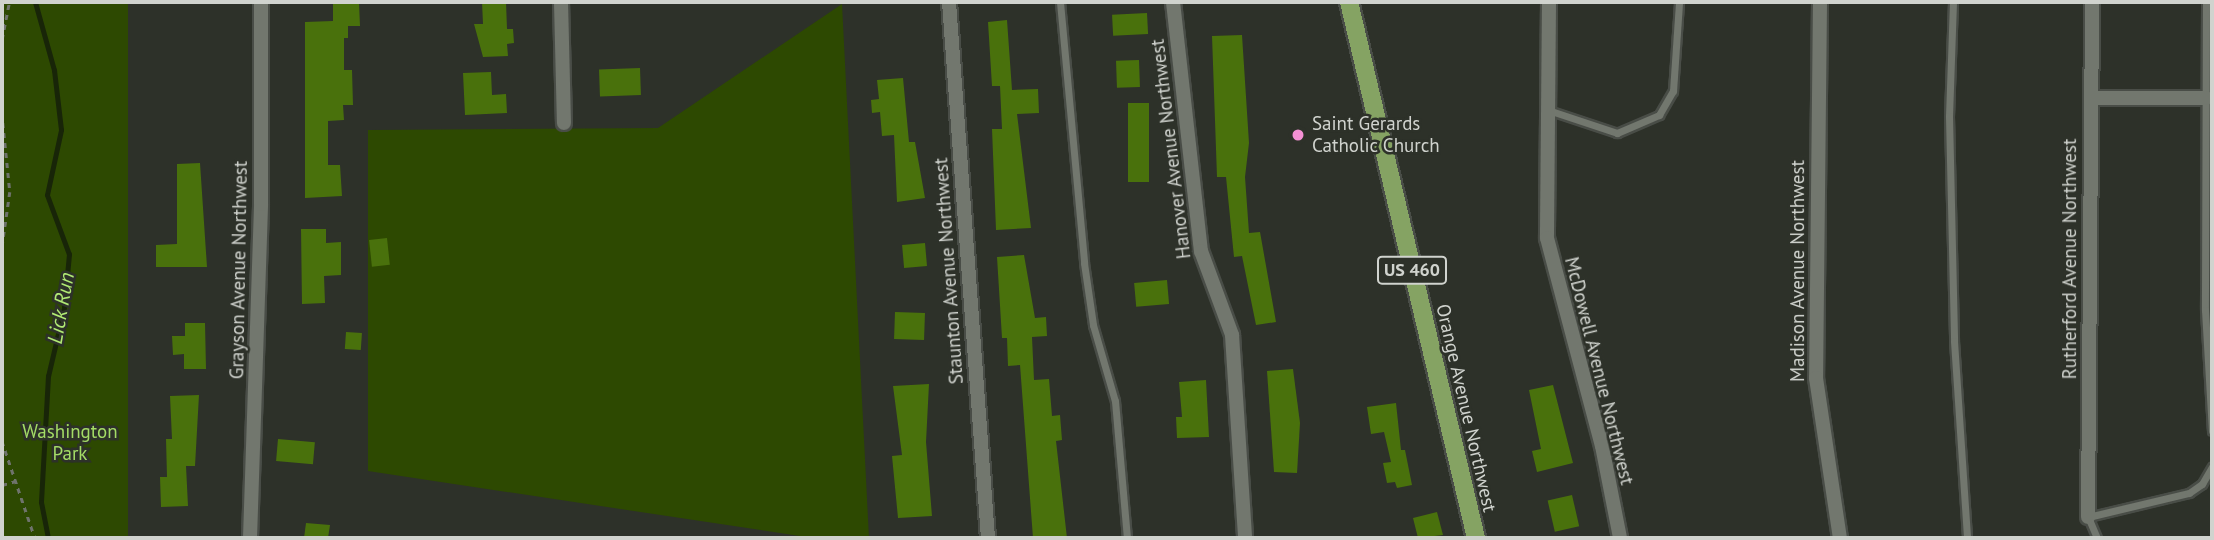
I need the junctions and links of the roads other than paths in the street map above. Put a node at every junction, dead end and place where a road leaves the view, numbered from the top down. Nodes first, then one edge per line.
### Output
1 (261, 2) edge
2 (561, 2) edge
3 (948, 2) edge
4 (1060, 2) edge
5 (1172, 2) edge
6 (1349, 2) edge
7 (1549, 2) edge
8 (1679, 2) edge
9 (1820, 2) edge
10 (1952, 2) edge
11 (2092, 2) edge
12 (2206, 2) edge
13 (2091, 98) junction
14 (2206, 98) junction
15 (1547, 110) junction
16 (564, 123) dead end
17 (2212, 431) edge
18 (2212, 467) edge
19 (2088, 517) junction
20 (250, 538) edge
21 (988, 538) edge
22 (1127, 538) edge
23 (1245, 538) edge
24 (1476, 538) edge
25 (1620, 538) edge
26 (1840, 538) edge
27 (1967, 538) edge
28 (2097, 538) edge

1 - 20 street, Grayson Avenue Northwest
2 - 16 street
3 - 21 street, Staunton Avenue Northwest
4 - 22 lane
5 - 23 street, Hanover Avenue Northwest
6 - 24 main road, Orange Avenue Northwest / US 460
7 - 15 street, McDowell Avenue Northwest
8 - 15 lane
9 - 26 street, Madison Avenue Northwest
10 - 27 lane
11 - 13 street, Rutherford Avenue Northwest
12 - 14 lane
13 - 14 street
13 - 19 street, Rutherford Avenue Northwest
14 - 17 lane
15 - 25 street, McDowell Avenue Northwest
18 - 19 lane
19 - 28 lane

